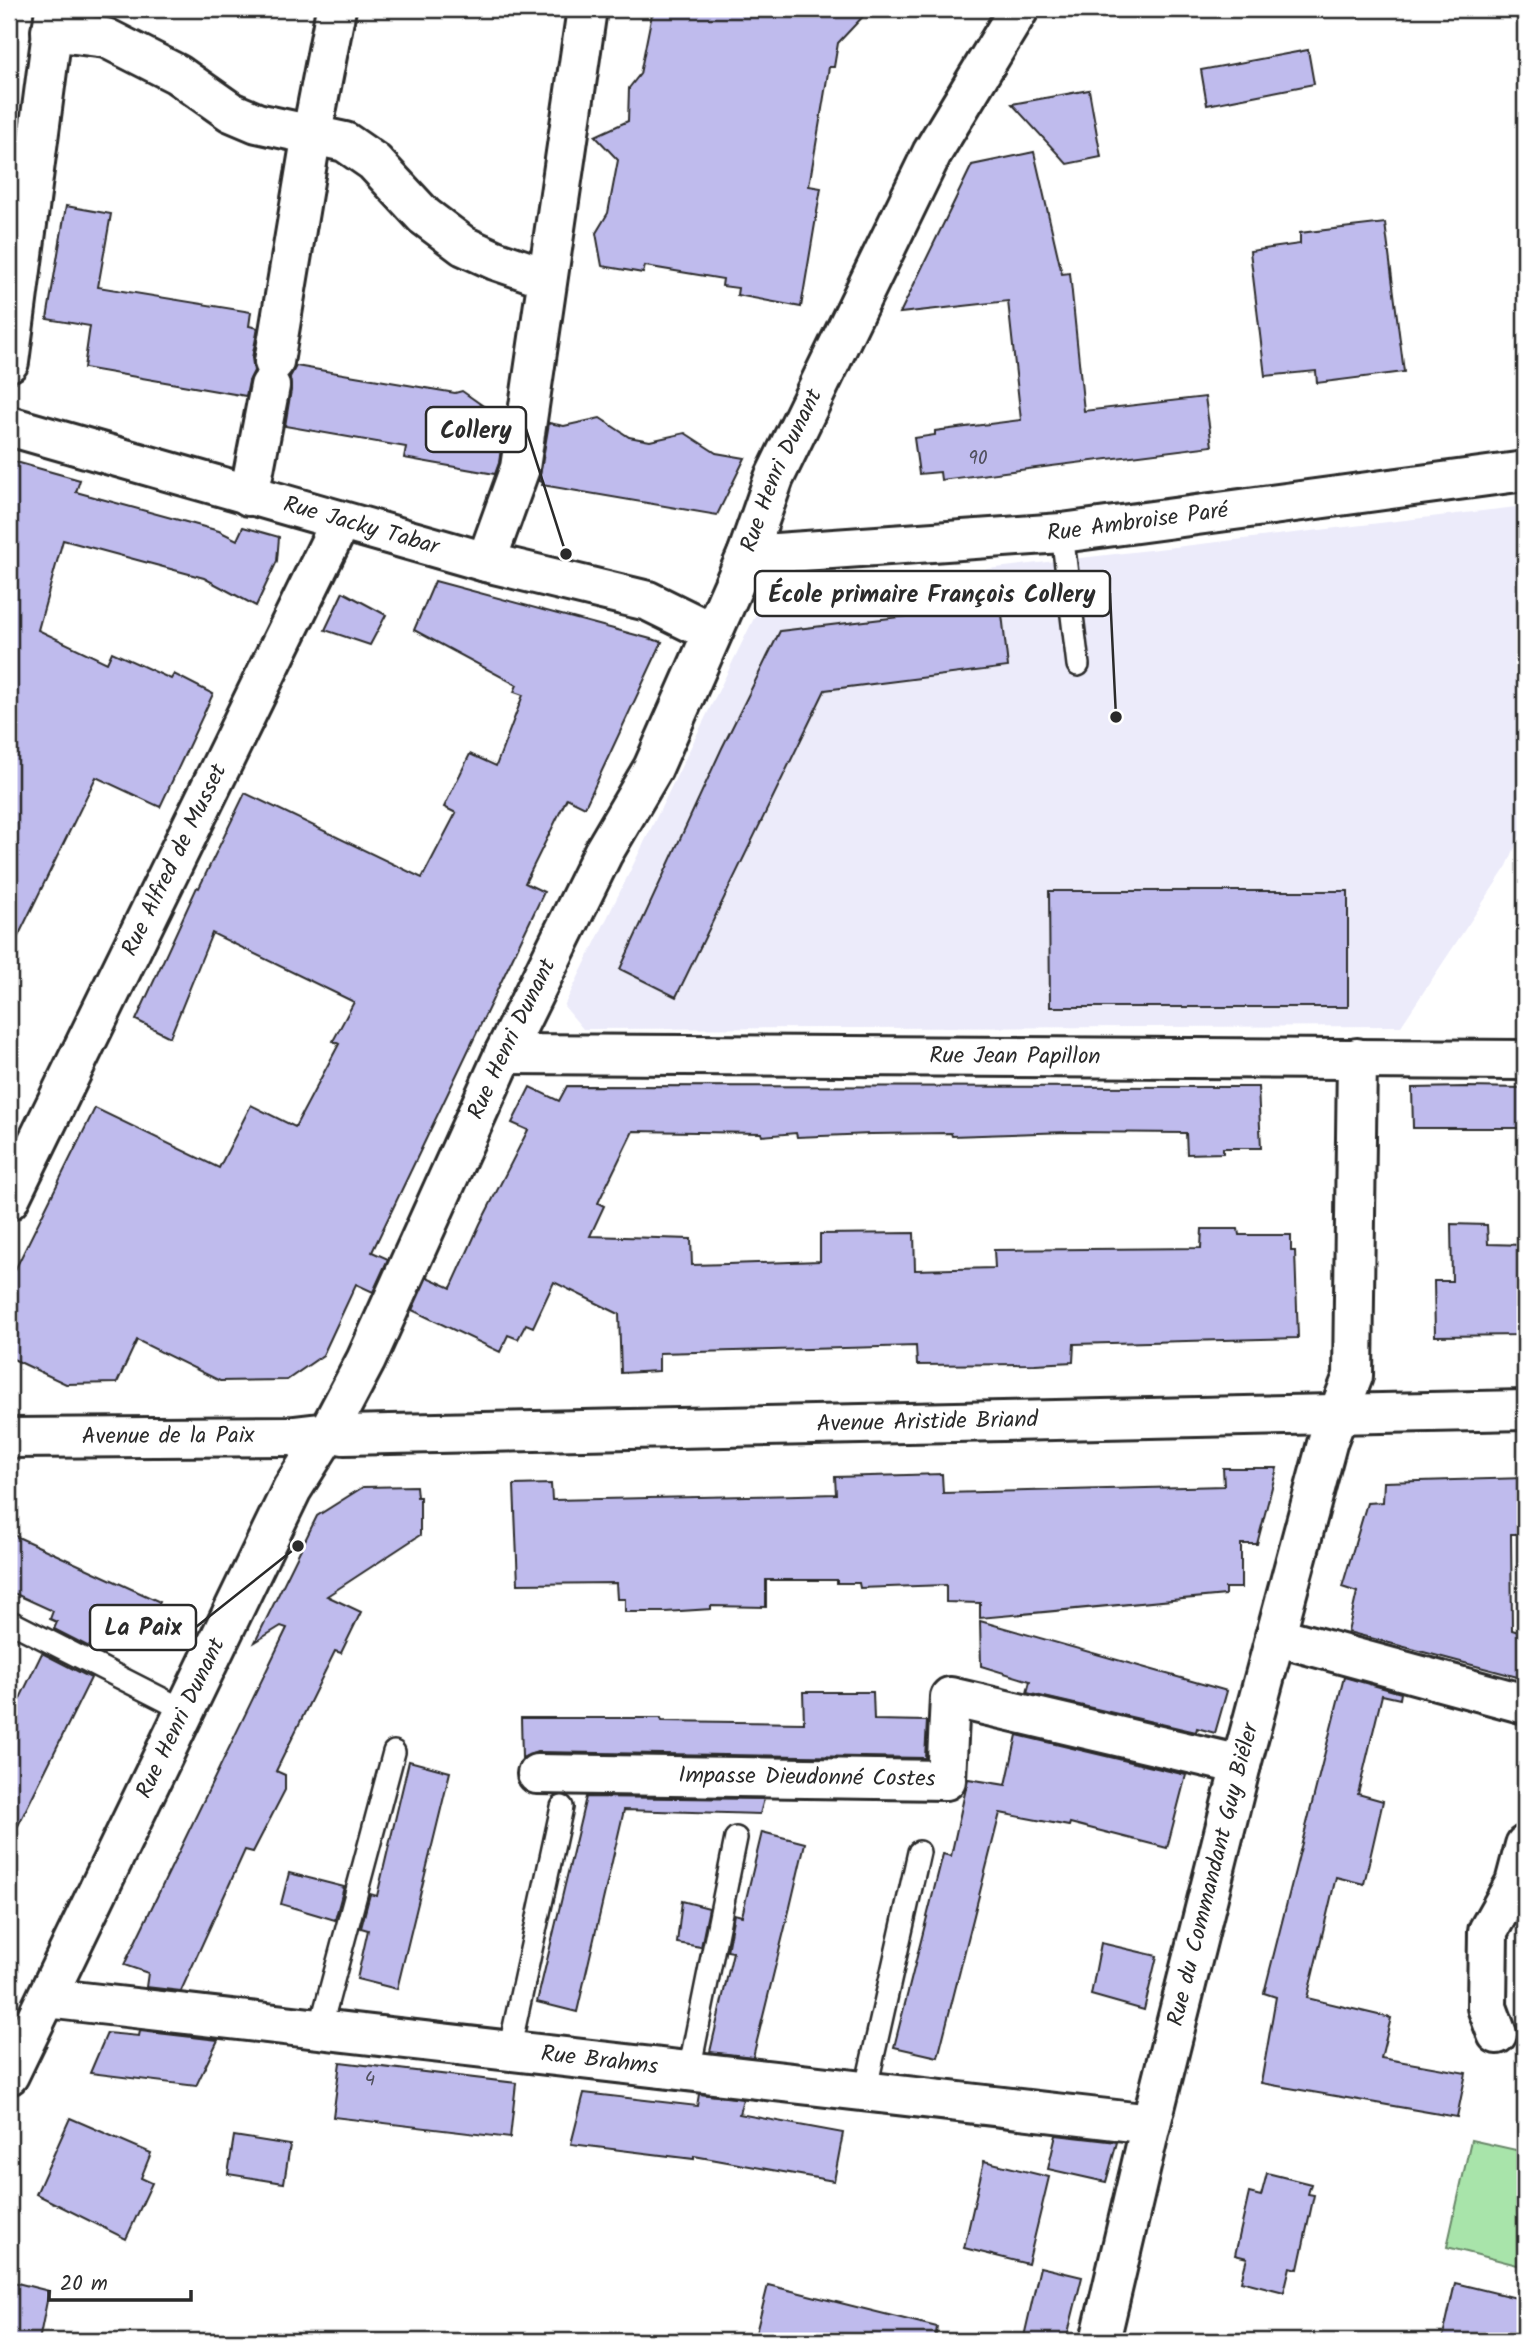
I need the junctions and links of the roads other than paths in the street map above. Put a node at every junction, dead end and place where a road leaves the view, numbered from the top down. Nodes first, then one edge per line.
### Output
1 (336, 9) edge
2 (587, 9) edge
3 (1019, 9) edge
4 (53, 20) edge
5 (312, 134) junction
6 (547, 278) junction
7 (9, 362) edge
8 (9, 426) edge
9 (1525, 471) edge
10 (249, 496) junction
11 (337, 520) junction
12 (1062, 533) junction
13 (747, 555) junction
14 (486, 562) junction
15 (711, 632) junction
16 (1078, 665) dead end
17 (504, 1054) junction
18 (1357, 1058) junction
19 (1525, 1060) edge
20 (9, 1200) edge
21 (1525, 1410) edge
22 (1339, 1413) junction
23 (328, 1432) junction
24 (9, 1438) edge
25 (9, 1621) edge
26 (1275, 1636) junction
27 (1525, 1704) edge
28 (186, 1710) junction
29 (394, 1752) dead end
30 (1241, 1765) junction
31 (537, 1774) dead end
32 (562, 1807) dead end
33 (736, 1838) dead end
34 (1525, 1844) edge
35 (919, 1852) dead end
36 (47, 1998) junction
37 (320, 2029) junction
38 (1497, 2034) dead end
39 (509, 2051) junction
40 (690, 2071) junction
41 (9, 2075) edge
42 (865, 2092) junction
43 (1151, 2124) junction
44 (1100, 2341) edge

1 - 5 street
2 - 6 street
3 - 13 street, Rue Henri Dunant
4 - 5 street
4 - 7 street
5 - 6 street
5 - 10 street
6 - 14 street
8 - 10 street, Rue Jacky Tabar
9 - 12 street, Rue Ambroise Paré
10 - 11 street, Rue Jacky Tabar
11 - 14 street, Rue Jacky Tabar
11 - 20 street, Rue Alfred de Musset
12 - 13 street, Rue Ambroise Paré
12 - 16 lane
13 - 15 street, Rue Henri Dunant
14 - 15 street, Rue Jacky Tabar
15 - 17 street, Rue Henri Dunant
17 - 18 street, Rue Jean Papillon
17 - 23 street, Rue Henri Dunant
18 - 19 street, Rue Jean Papillon
18 - 22 street, Rue du Commandant Guy Biéler
21 - 22 street, Avenue Aristide Briand
22 - 23 street, Avenue Aristide Briand
22 - 26 street, Rue du Commandant Guy Biéler
23 - 24 street, Avenue de la Paix
23 - 28 street, Rue Henri Dunant
25 - 28 lane
26 - 27 street
26 - 30 street, Rue du Commandant Guy Biéler
28 - 36 street, Rue Henri Dunant
29 - 37 lane
30 - 31 street, Impasse Dieudonné Costes
30 - 43 street, Rue du Commandant Guy Biéler
32 - 39 lane
33 - 40 lane
34 - 38 street
35 - 42 lane
36 - 37 street, Rue Brahms
36 - 41 street, Rue Henri Dunant
37 - 39 street, Rue Brahms
39 - 40 street, Rue Brahms
40 - 42 street, Rue Brahms
42 - 43 street, Rue Brahms
43 - 44 street, Rue du Commandant Guy Biéler

